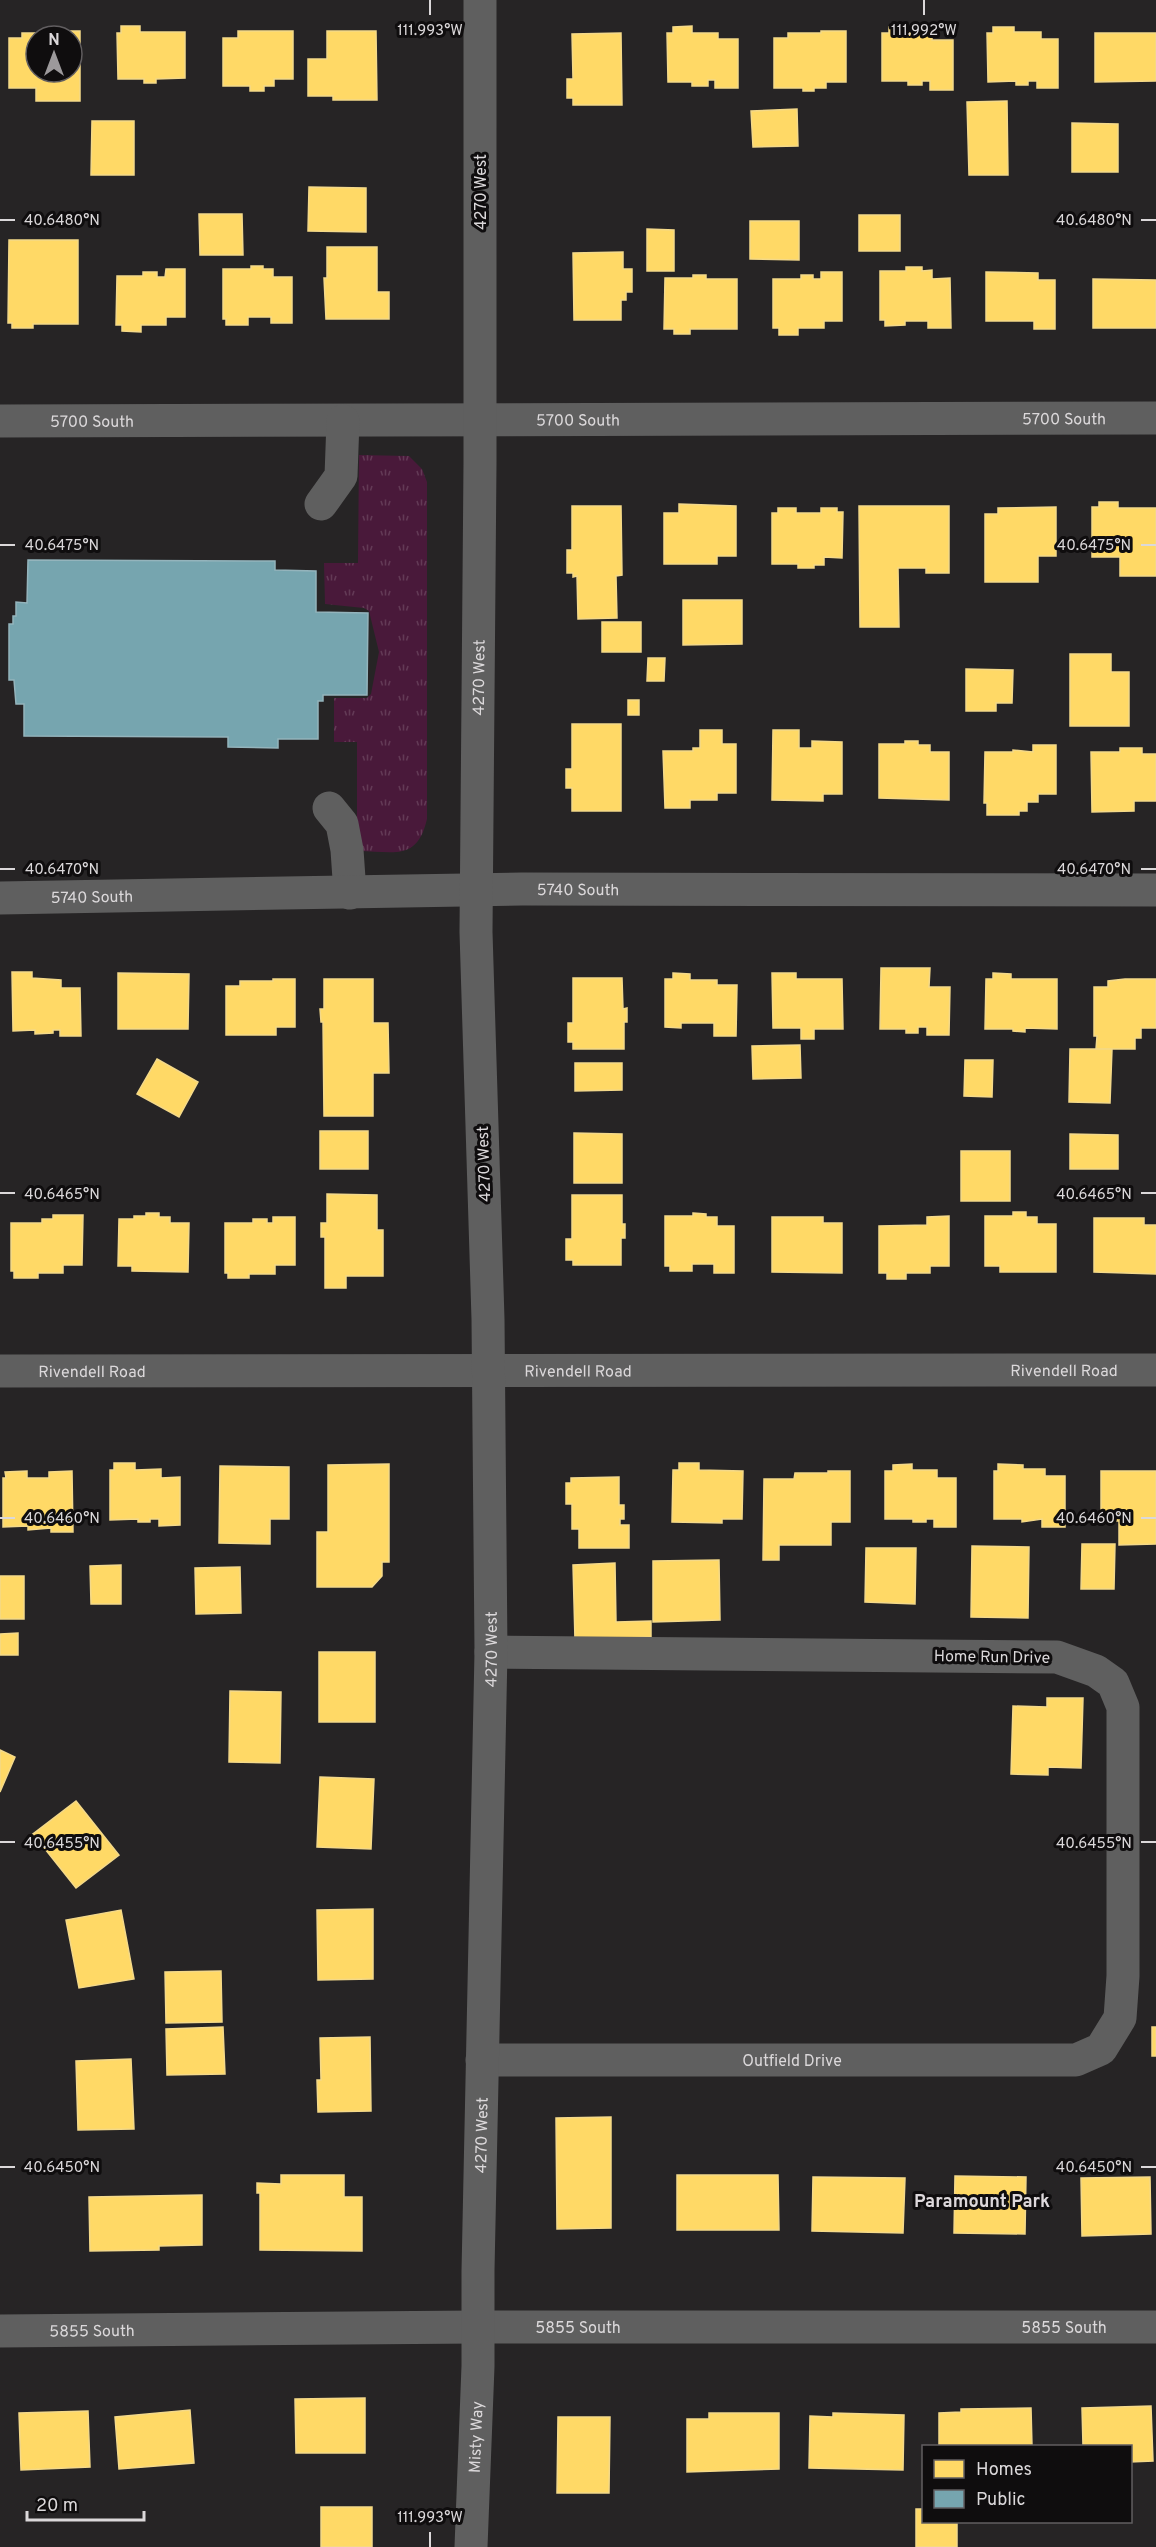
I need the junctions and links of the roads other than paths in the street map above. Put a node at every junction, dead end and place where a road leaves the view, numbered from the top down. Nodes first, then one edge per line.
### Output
1 (480, 0) edge
2 (1156, 418) edge
3 (478, 419) junction
4 (0, 421) edge
5 (343, 421) junction
6 (321, 504) dead end
7 (329, 808) dead end
8 (477, 890) junction
9 (1156, 890) edge
10 (350, 893) junction
11 (0, 898) edge
12 (1156, 1370) edge
13 (0, 1371) edge
14 (488, 1371) junction
15 (491, 1652) junction
16 (1101, 2049) joint
17 (482, 2060) junction
18 (477, 2327) junction
19 (1156, 2327) edge
20 (0, 2331) edge
21 (471, 2547) edge

1 - 3 street, 4270 West
2 - 3 street, 5700 South
3 - 5 street, 5700 South
3 - 8 street, 4270 West
4 - 5 street, 5700 South
5 - 6 street
7 - 10 street
8 - 9 street, 5740 South
8 - 10 street, 5740 South
8 - 14 street, 4270 West
10 - 11 street, 5740 South
12 - 14 street, Rivendell Road
13 - 14 street, Rivendell Road
14 - 15 street, 4270 West
15 - 16 street, Home Run Drive
15 - 17 street, 4270 West
16 - 17 street, Outfield Drive
17 - 18 street, 4270 West
18 - 19 street, 5855 South
18 - 20 street, 5855 South
18 - 21 street, Misty Way

